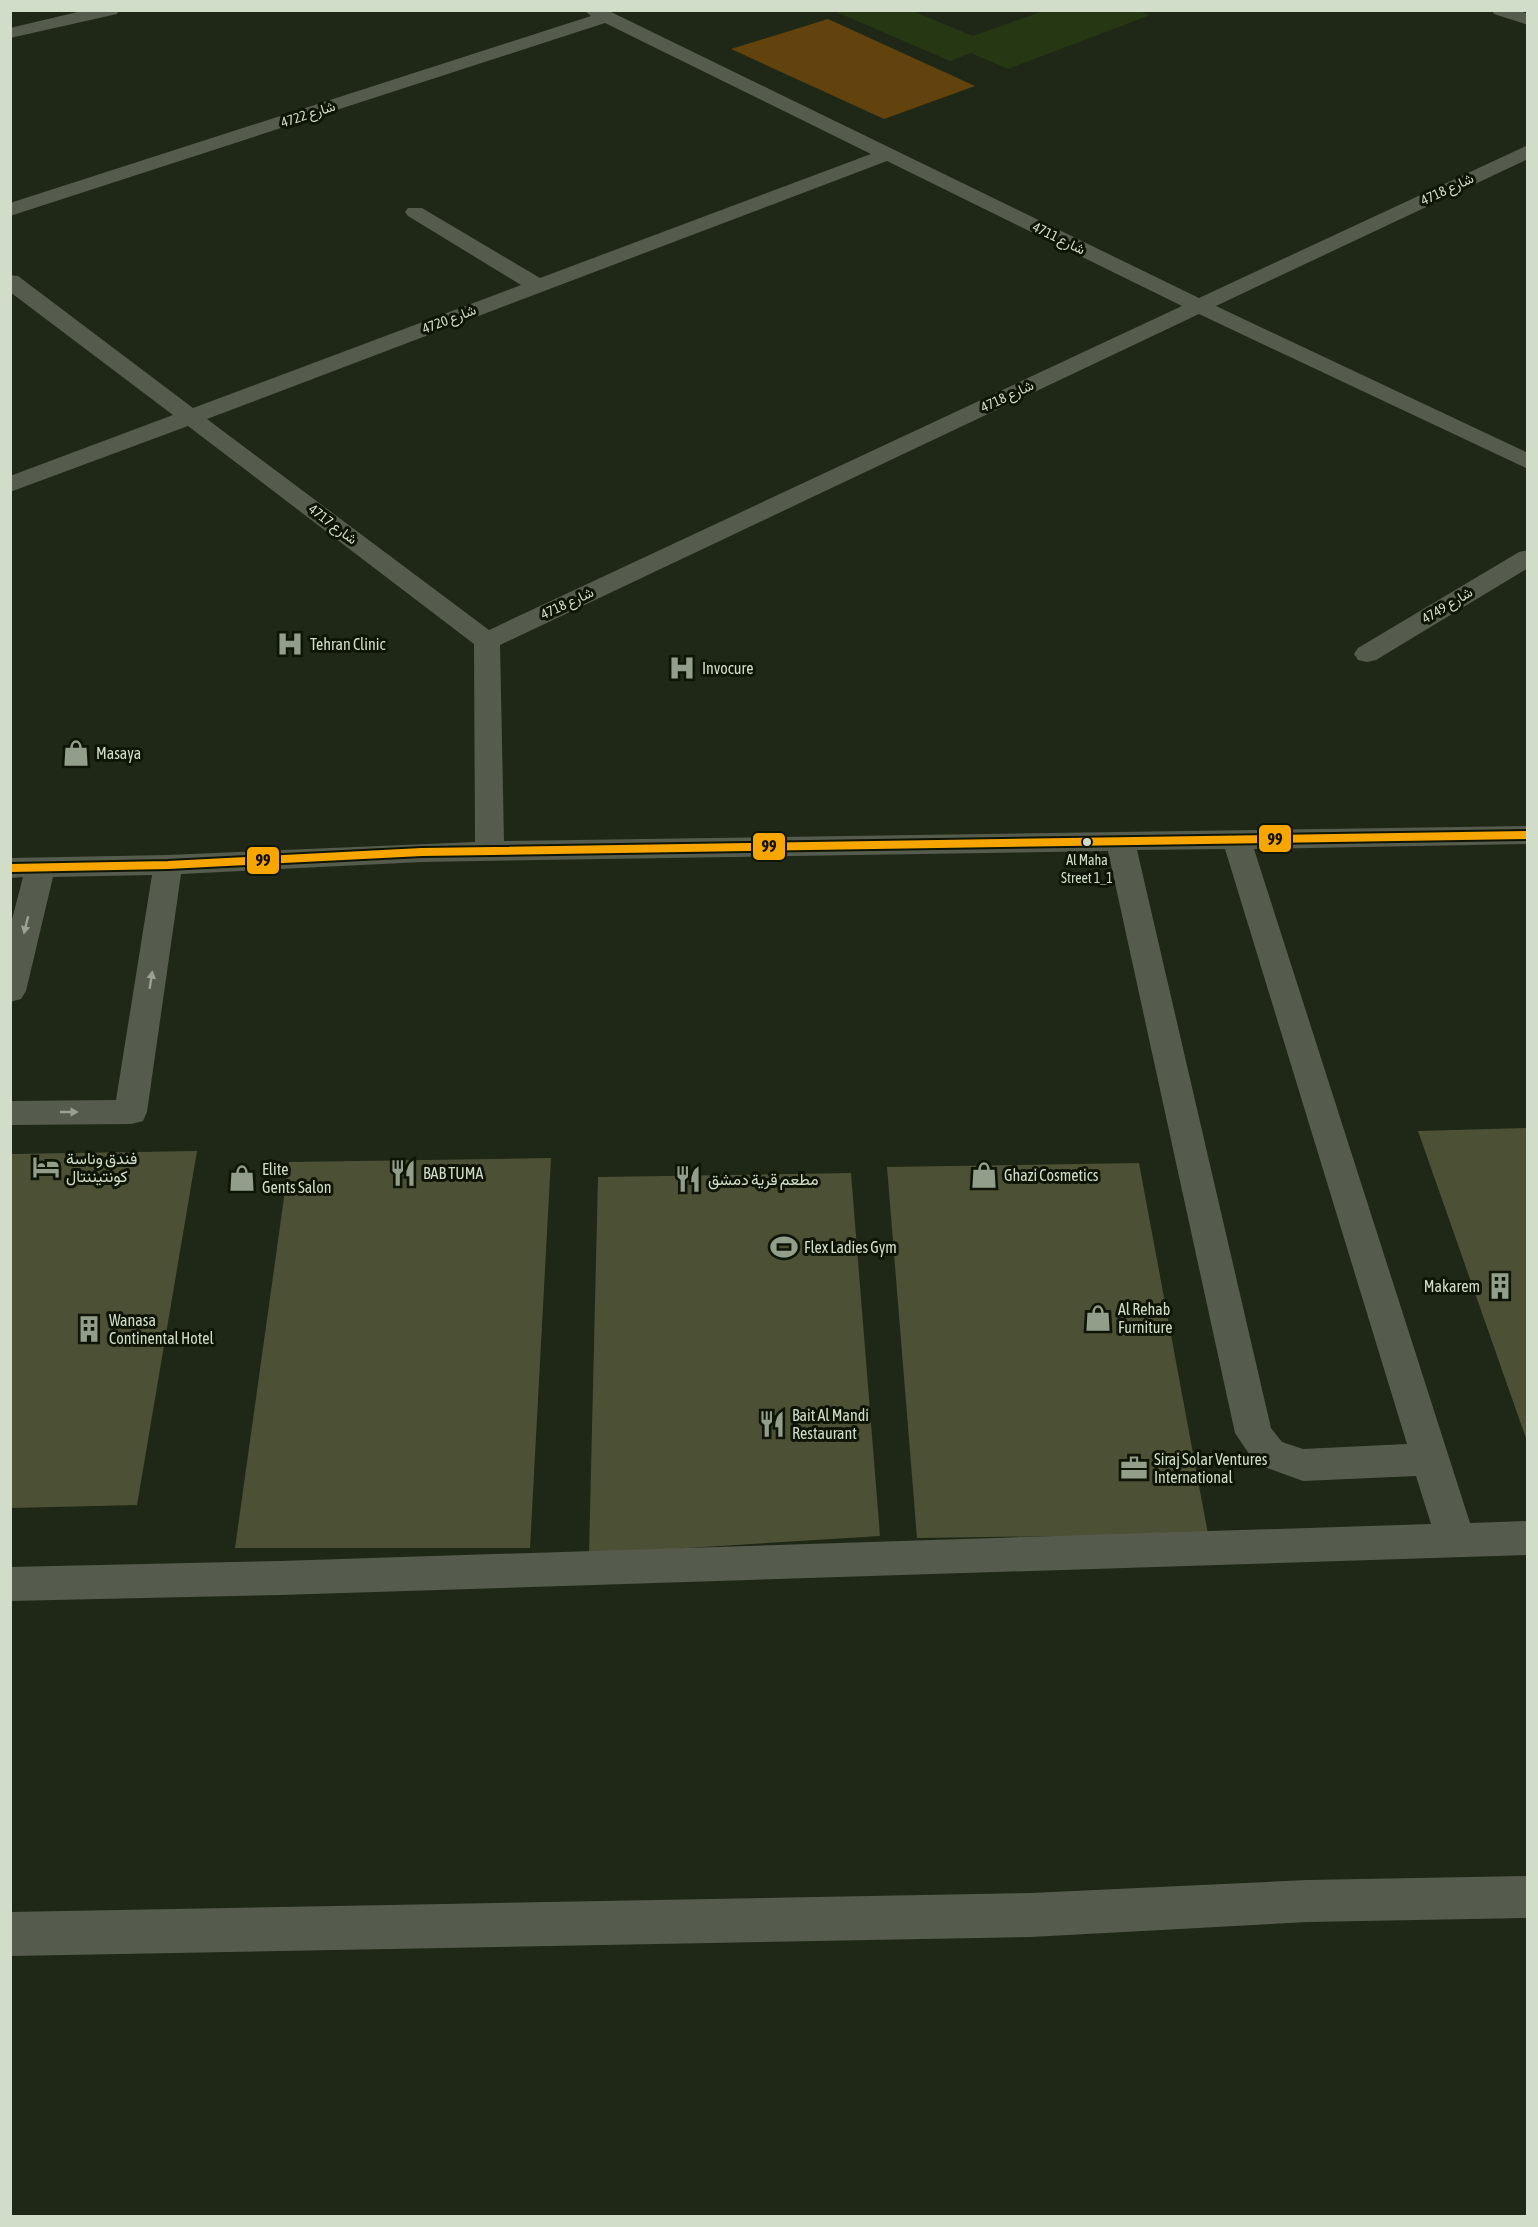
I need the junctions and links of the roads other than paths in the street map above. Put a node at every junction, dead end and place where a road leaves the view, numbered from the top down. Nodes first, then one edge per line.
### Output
1 (111, 10) edge
2 (1500, 10) edge
3 (599, 14) edge
4 (1527, 20) edge
5 (10, 33) edge
6 (1527, 151) edge
7 (888, 154) junction
8 (10, 210) edge
9 (415, 212) dead end
10 (10, 281) edge
11 (538, 286) junction
12 (1199, 306) junction
13 (190, 417) junction
14 (1527, 462) edge
15 (10, 485) edge
16 (1527, 557) edge
17 (487, 640) junction
18 (1367, 654) dead end
19 (1527, 835) edge
20 (1120, 840) junction
21 (1237, 841) junction
22 (490, 852) junction
23 (168, 865) junction
24 (10, 868) edge
25 (40, 869) junction
26 (10, 991) edge
27 (10, 1113) edge
28 (1431, 1460) junction
29 (1527, 1538) edge
30 (1456, 1541) junction
31 (10, 1584) edge
32 (1527, 1897) edge
33 (10, 1934) edge

1 - 5 street
2 - 4 street
3 - 7 street, 4711 شارع
3 - 8 street, شارع 4722
6 - 12 street, 4718 شارع
7 - 11 street, 4720 شارع
7 - 12 street, 4711 شارع
9 - 11 street
10 - 13 street, 4717 شارع
11 - 13 street, 4720 شارع
12 - 14 street, 4711 شارع
12 - 17 street, 4718 شارع
13 - 15 street, 4720 شارع
13 - 17 street, 4717 شارع
16 - 18 street, 4749 شارع
17 - 22 street
19 - 21 street
20 - 21 street
20 - 22 street
20 - 28 street
21 - 28 street
22 - 23 street
23 - 25 street
27 -> 23 street
24 - 25 street
25 -> 26 street
28 - 30 street
29 - 30 street
30 - 31 street
32 - 33 street

